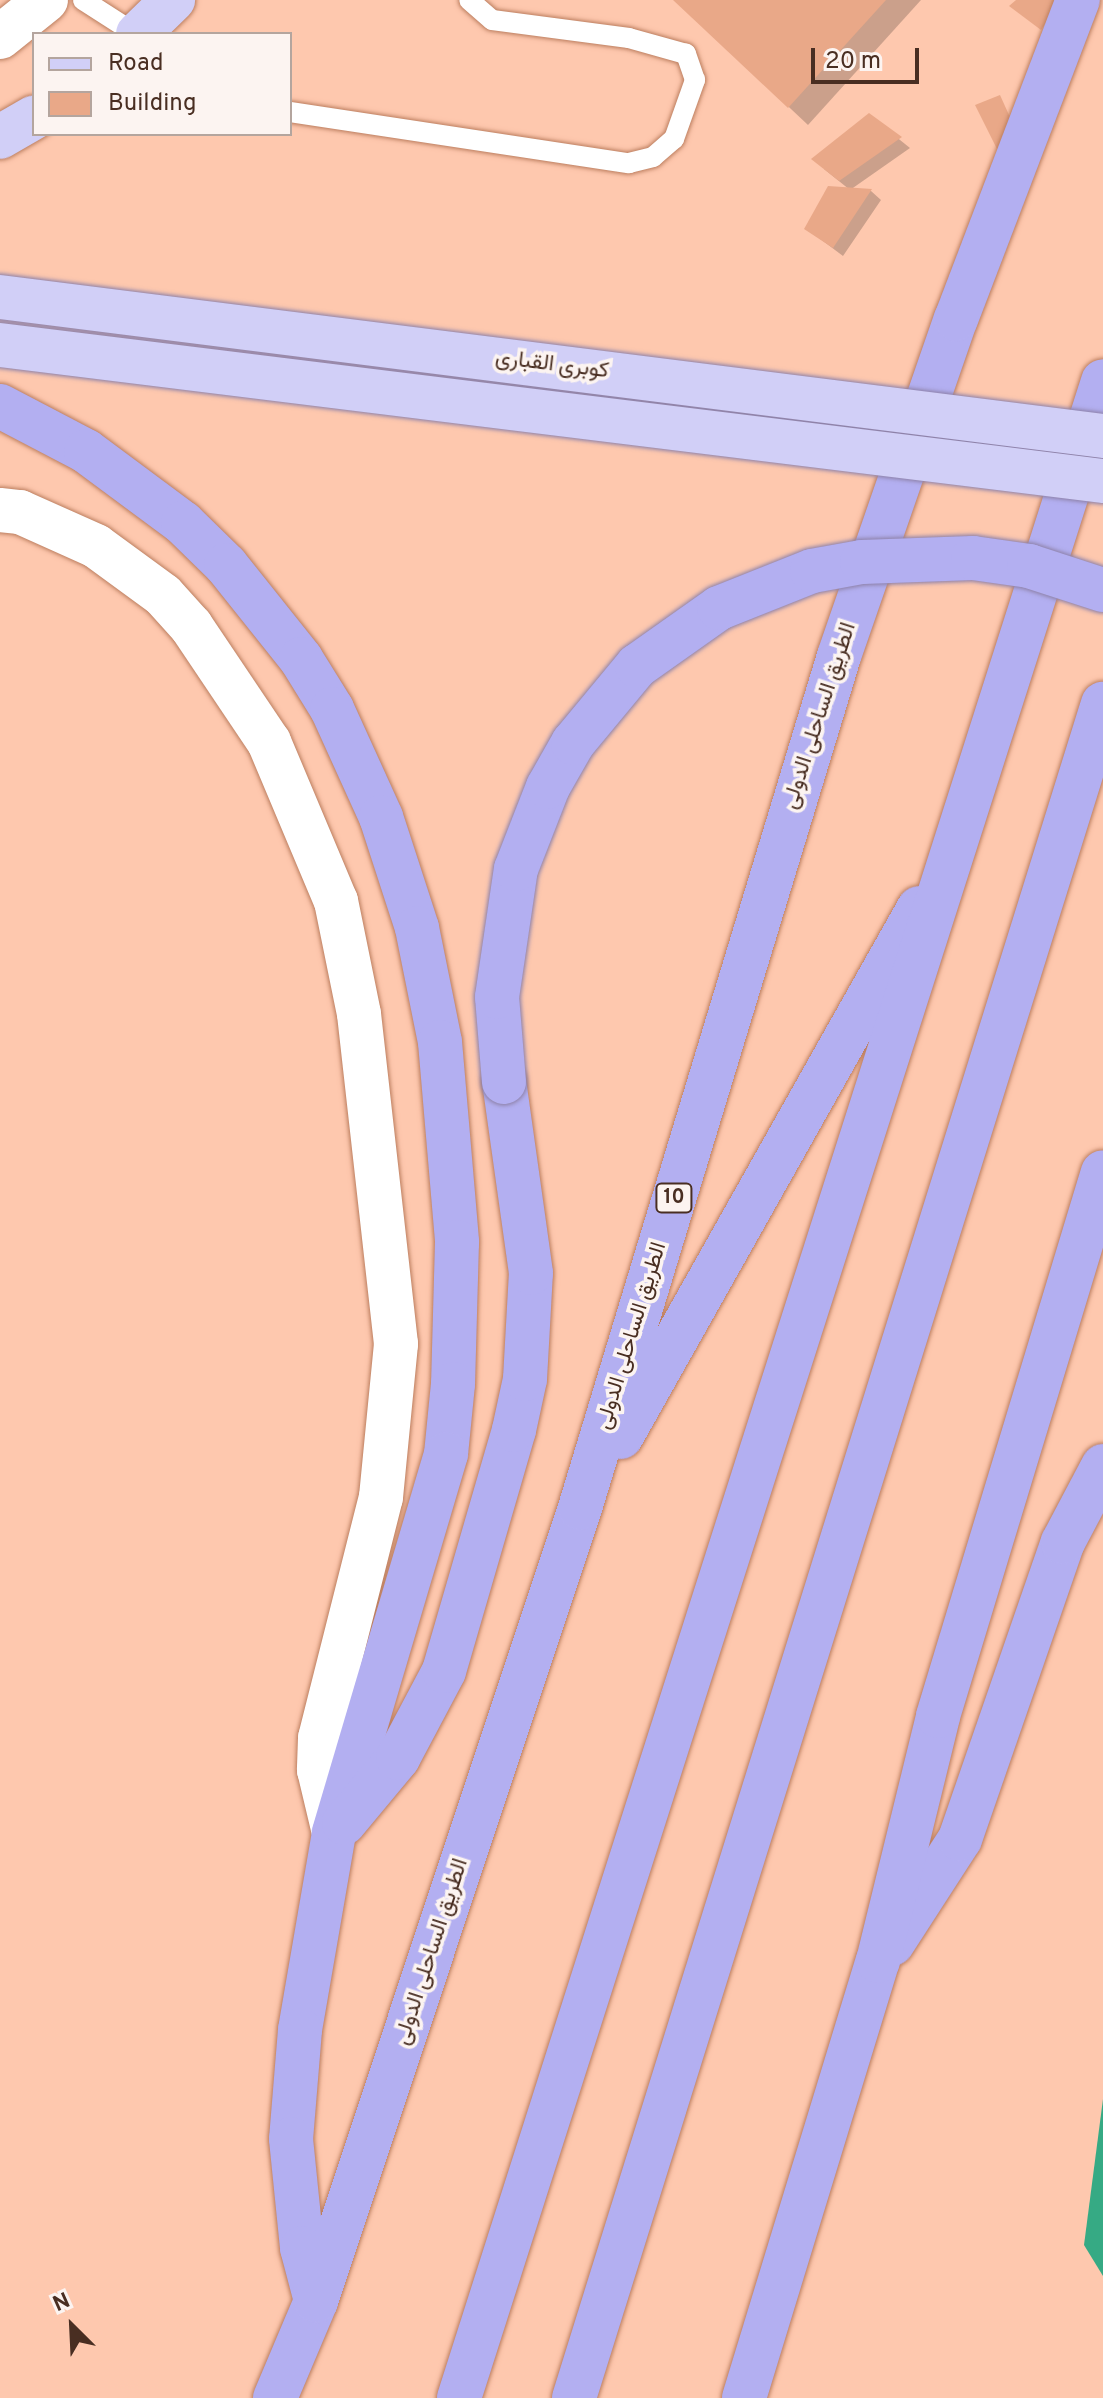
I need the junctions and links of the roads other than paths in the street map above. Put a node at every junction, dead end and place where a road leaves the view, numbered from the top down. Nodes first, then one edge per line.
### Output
1 (46, 0) edge
2 (83, 0) edge
3 (173, 0) edge
4 (469, 0) edge
5 (1078, 0) edge
6 (134, 32) edge
7 (139, 32) edge
8 (0, 37) edge
9 (292, 112) edge
10 (32, 118) edge
11 (0, 137) edge
12 (0, 297) edge
13 (0, 345) edge
14 (1103, 381) edge
15 (0, 406) edge
16 (1103, 436) edge
17 (1103, 481) edge
18 (7, 506) edge
19 (1103, 590) edge
20 (1103, 704) edge
21 (965, 825) junction
22 (1103, 1172) edge
23 (1102, 1468) edge
24 (580, 1508) junction
25 (334, 1833) junction
26 (878, 1961) junction
27 (316, 2301) junction
28 (275, 2398) edge
29 (459, 2398) edge
30 (574, 2398) edge
31 (744, 2398) edge

1 - 8 street
2 - 6 lane
3 - 7 main road
4 - 9 lane
5 - 24 highway, الطريق الساحلى الدولى / 10
10 - 11 main road
12 - 16 main road, كوبرى القبارى, bridge
13 - 17 main road, bridge
14 - 21 highway
15 - 25 highway
18 - 25 street
19 - 25 highway, bridge
20 - 30 highway
21 - 24 highway
21 - 29 highway
22 - 26 highway
23 - 26 highway
24 - 27 highway, الطريق الساحلى الدولى / 10
25 - 27 highway
26 - 31 highway
27 - 28 highway, الطريق الساحلى الدولى / 10

